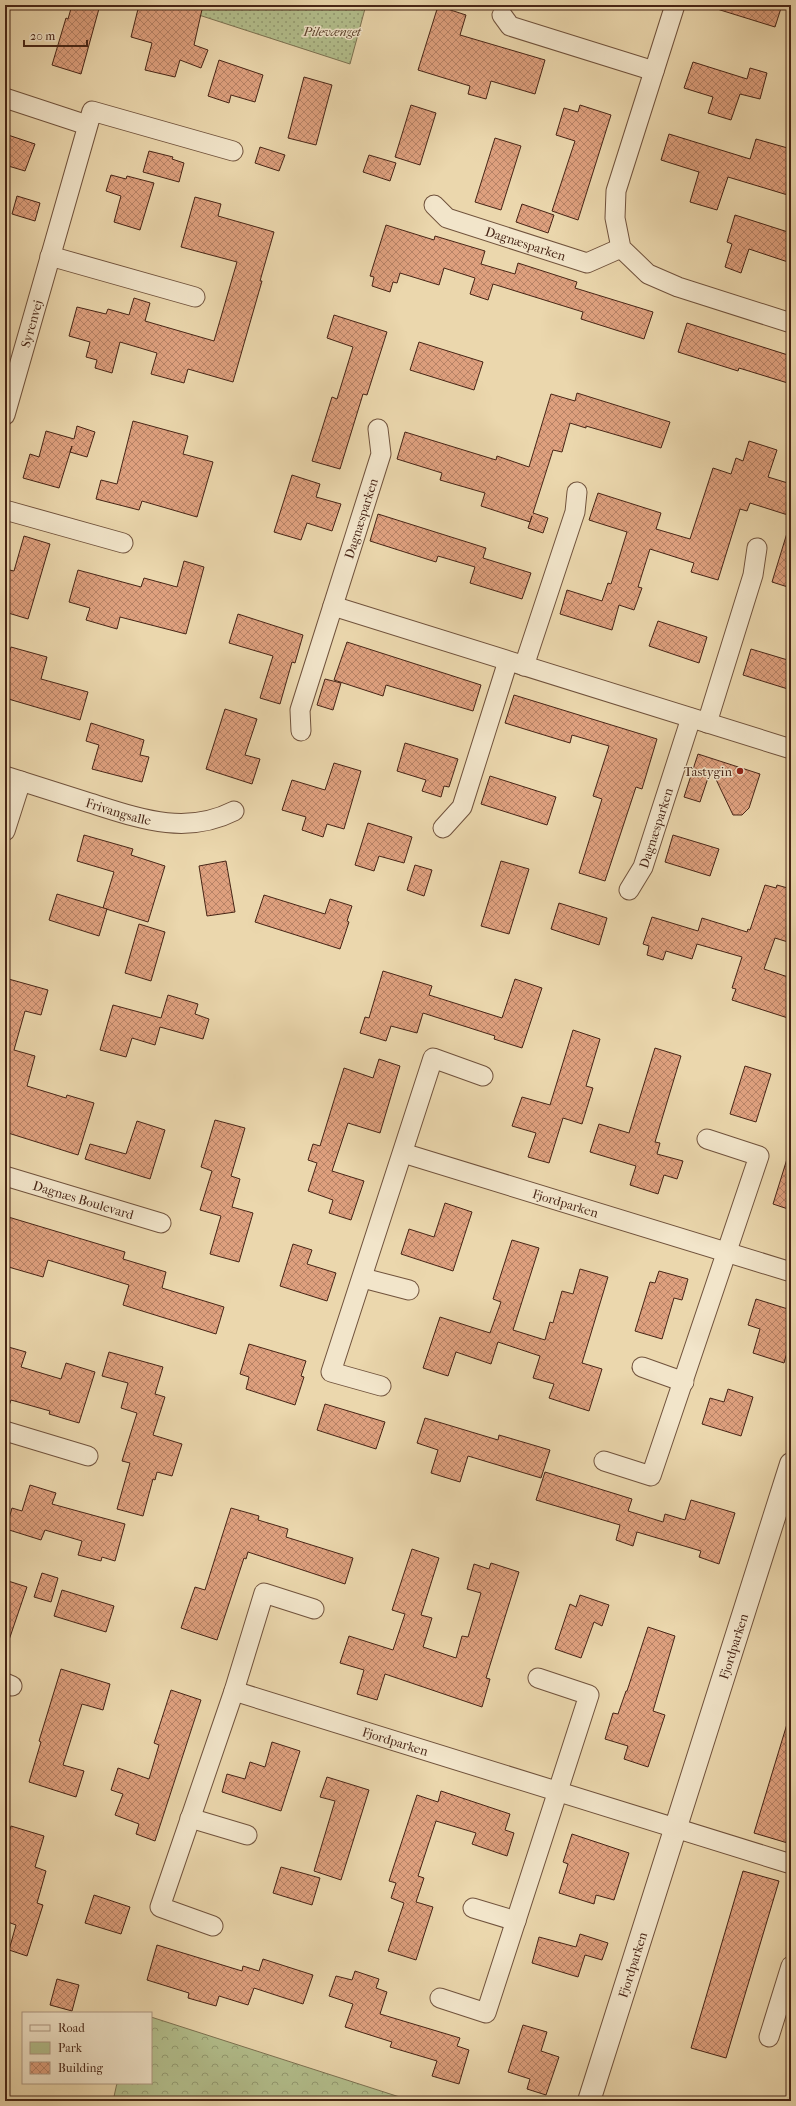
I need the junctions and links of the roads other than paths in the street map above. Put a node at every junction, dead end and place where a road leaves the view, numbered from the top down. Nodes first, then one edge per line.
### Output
1 (675, 5) edge
2 (502, 15) dead end
3 (654, 71) junction
4 (5, 98) edge
5 (87, 125) junction
6 (233, 151) dead end
7 (434, 205) dead end
8 (621, 248) junction
9 (50, 256) junction
10 (195, 297) dead end
11 (791, 323) edge
12 (5, 415) edge
13 (378, 429) dead end
14 (577, 492) dead end
15 (5, 510) edge
16 (123, 543) dead end
17 (757, 548) dead end
18 (333, 606) junction
19 (516, 663) junction
20 (699, 720) junction
21 (301, 731) dead end
22 (791, 749) edge
23 (13, 779) edge
24 (234, 811) dead end
25 (443, 828) dead end
26 (5, 832) edge
27 (629, 890) dead end
28 (483, 1076) dead end
29 (707, 1139) dead end
30 (403, 1153) junction
31 (5, 1176) edge
32 (161, 1222) dead end
33 (728, 1253) junction
34 (791, 1272) edge
35 (363, 1278) junction
36 (409, 1290) dead end
37 (642, 1367) dead end
38 (684, 1382) junction
39 (381, 1386) dead end
40 (5, 1431) edge
41 (88, 1456) dead end
42 (604, 1460) dead end
43 (791, 1464) edge
44 (314, 1609) dead end
45 (538, 1678) dead end
46 (234, 1691) junction
47 (557, 1792) junction
48 (190, 1818) junction
49 (675, 1828) junction
50 (248, 1836) dead end
51 (791, 1864) edge
52 (473, 1908) dead end
53 (516, 1921) junction
54 (213, 1926) dead end
55 (791, 1966) edge
56 (440, 1998) dead end
57 (769, 2037) dead end
58 (589, 2101) edge

1 - 3 street
2 - 3 street
3 - 8 street
4 - 5 street
5 - 6 street, Syrenvej
5 - 9 street, Syrenvej
7 - 8 street, Dagnæsparken
8 - 11 street
9 - 10 street
9 - 12 street, Syrenvej
13 - 18 street, Dagnæsparken
14 - 19 street
15 - 16 street
17 - 20 street, Dagnæsparken
18 - 19 street
18 - 21 street, Dagnæsparken
19 - 20 street
19 - 25 street
20 - 22 street
20 - 27 street, Dagnæsparken
23 - 24 street, Frivangsalle
23 - 26 street
28 - 30 street
29 - 33 street
30 - 33 street, Fjordparken
30 - 35 street
31 - 32 street, Dagnæs Boulevard
33 - 34 street, Fjordparken
33 - 38 street
35 - 36 street
35 - 39 street
37 - 38 street
38 - 42 street
40 - 41 street
43 - 49 street, Fjordparken
44 - 46 street
45 - 47 street
46 - 47 street, Fjordparken
46 - 48 street
47 - 49 street, Fjordparken
47 - 53 street
48 - 50 street
48 - 54 street
49 - 51 street, Fjordparken
49 - 58 street, Fjordparken
52 - 53 street
53 - 56 street
55 - 57 street

